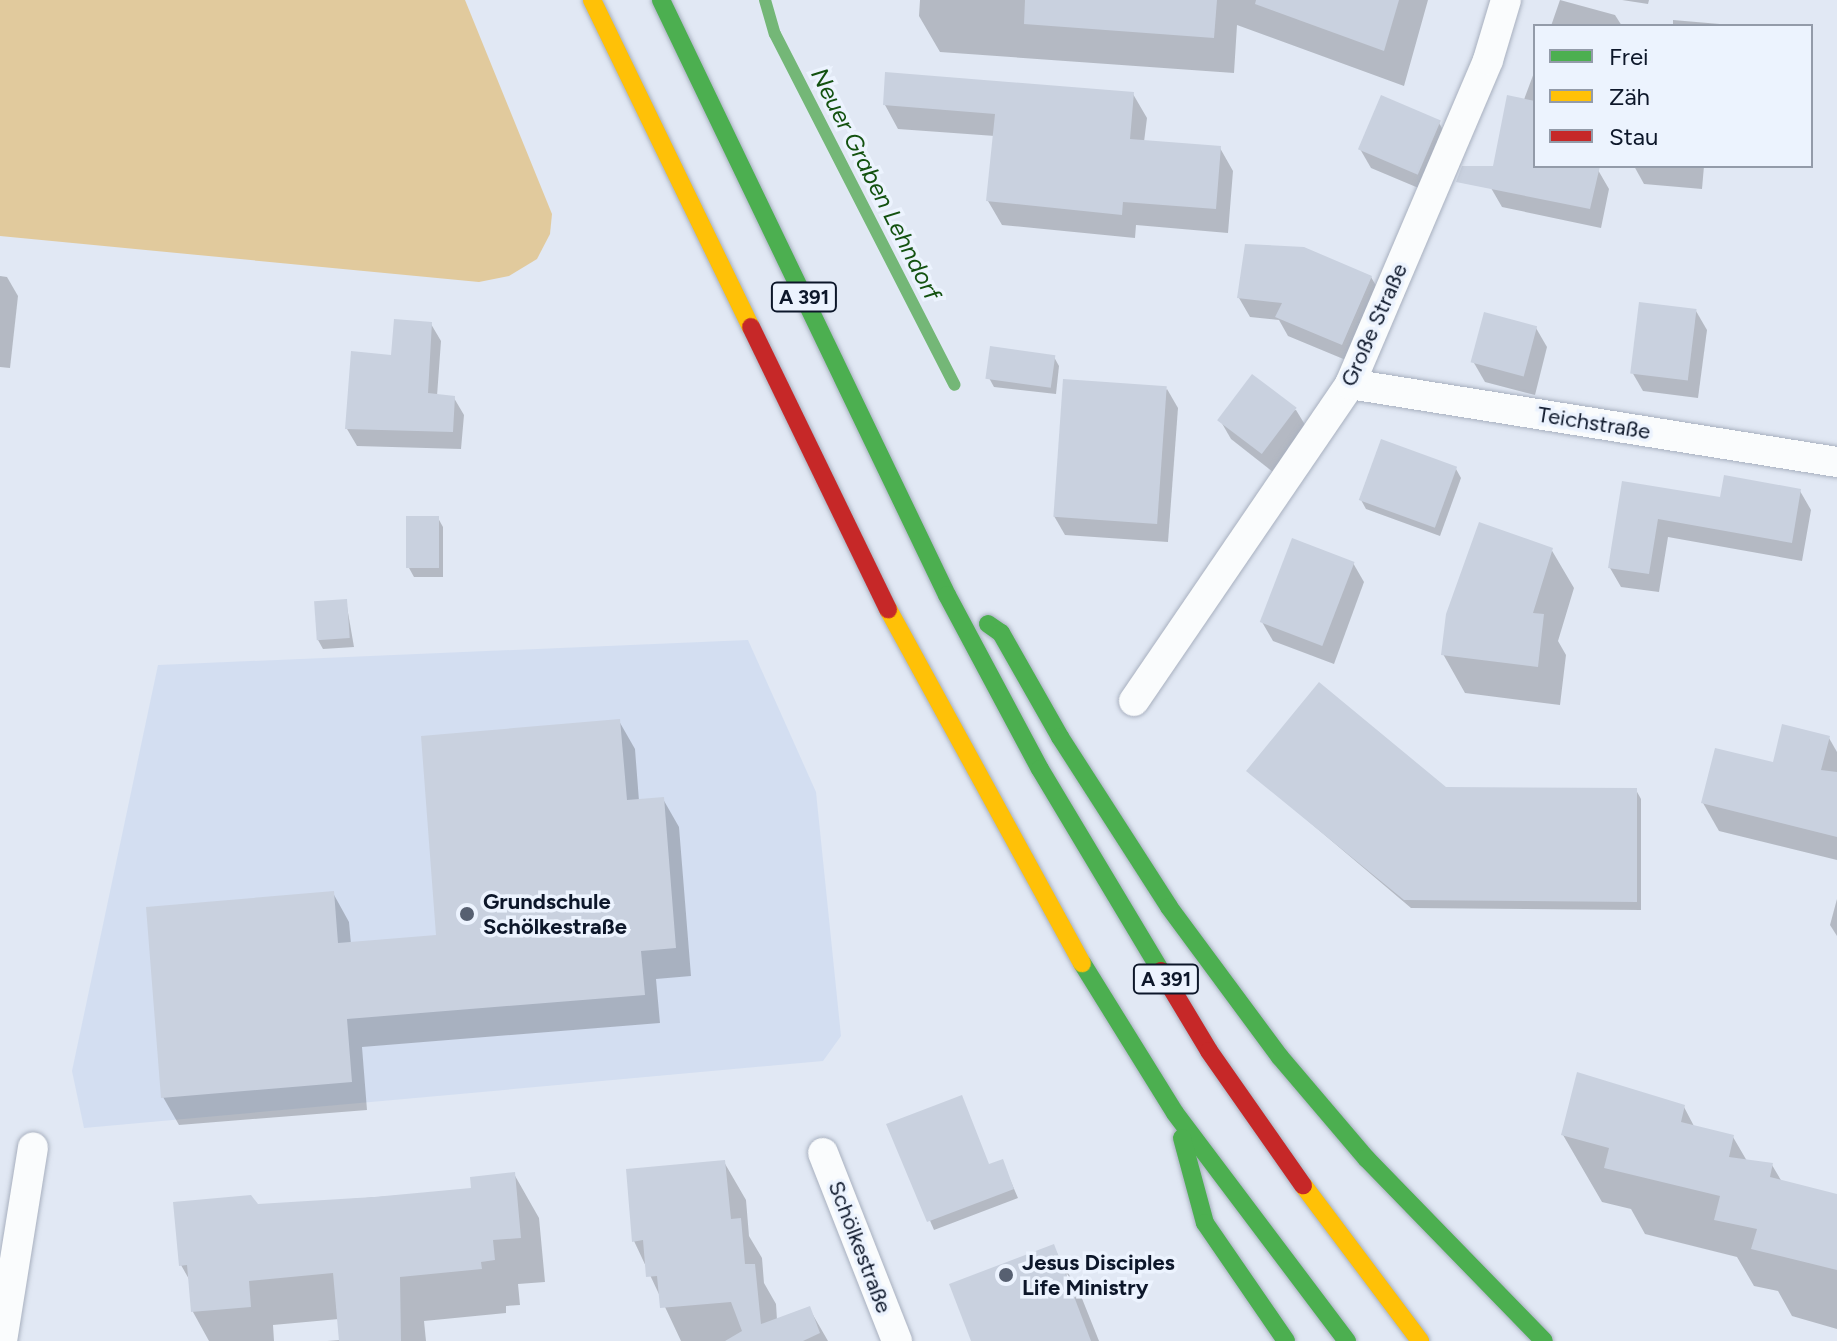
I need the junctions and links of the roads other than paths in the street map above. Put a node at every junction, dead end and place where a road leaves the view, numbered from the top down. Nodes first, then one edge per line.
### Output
1 (592, 0) edge
2 (661, 0) edge
3 (1506, 0) edge
4 (1350, 384) junction
5 (1837, 462) edge
6 (947, 595) junction
7 (1134, 701) dead end
8 (1175, 1113) junction
9 (33, 1147) dead end
10 (823, 1153) dead end
11 (2, 1341) edge
12 (897, 1341) edge
13 (1286, 1341) edge
14 (1347, 1341) edge
15 (1420, 1341) edge
16 (1544, 1341) edge

1 - 8 highway, A 391
2 - 6 highway, A 391
3 - 4 street, Große Straße
4 - 5 street, Teichstraße
4 - 7 street, Große Straße
6 - 15 highway, A 391
6 - 16 highway
8 - 13 highway
8 - 14 highway, A 391
9 - 11 street
10 - 12 street, Schölkestraße

